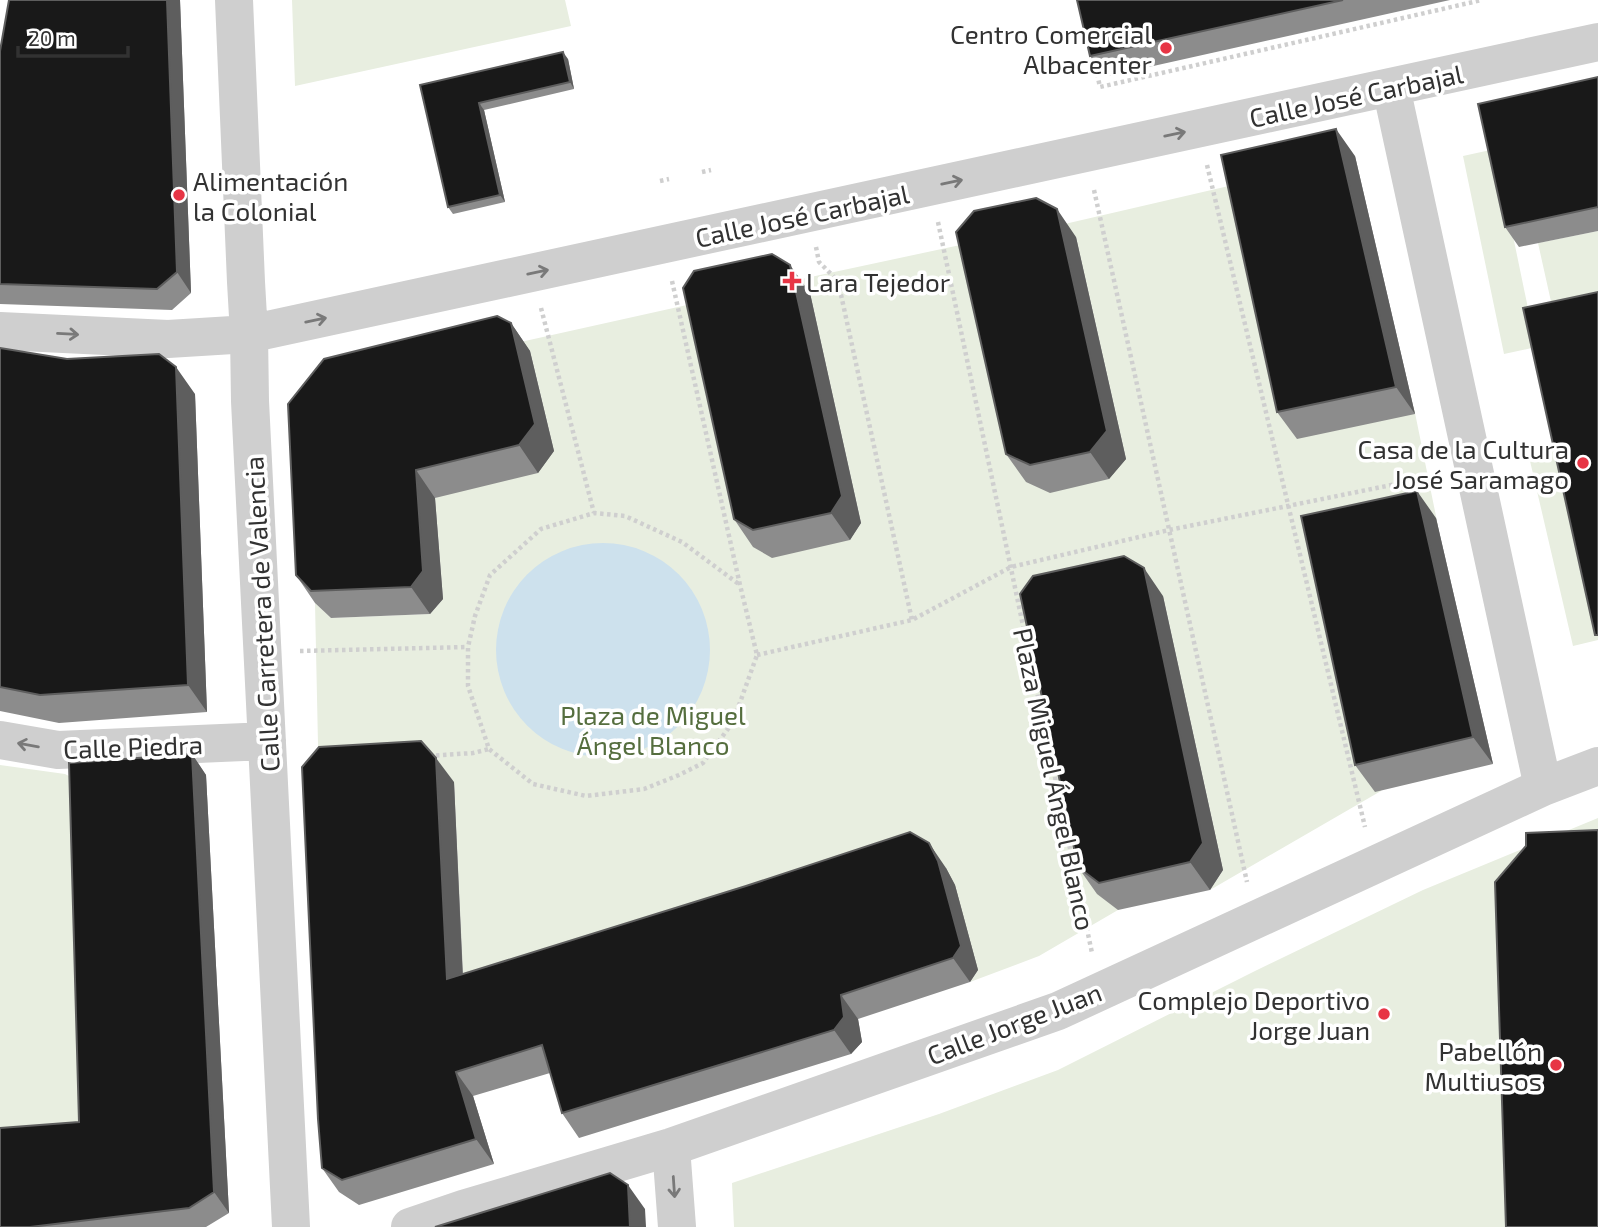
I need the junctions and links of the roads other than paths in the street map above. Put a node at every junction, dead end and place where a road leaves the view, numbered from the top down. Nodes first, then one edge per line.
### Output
1 (234, 0) edge
2 (1598, 42) edge
3 (1391, 87) junction
4 (0, 331) edge
5 (249, 334) junction
6 (0, 740) edge
7 (267, 741) junction
8 (1598, 766) edge
9 (1543, 788) junction
10 (671, 1147) junction
11 (291, 1227) edge
12 (410, 1227) edge
13 (677, 1227) edge

1 - 5 street, Calle Carretera de Valencia
2 - 3 street, Calle José Carbajal
5 -> 3 street, Calle José Carbajal
3 - 9 street
4 -> 5 street, Calle José Carbajal
5 - 7 street, Calle Carretera de Valencia
7 -> 6 street, Calle Piedra
7 - 11 street, Calle Carretera de Valencia
8 - 9 street, Calle Jorge Juan
9 - 10 street, Calle Jorge Juan
10 - 12 street, Calle Jorge Juan
10 -> 13 street

